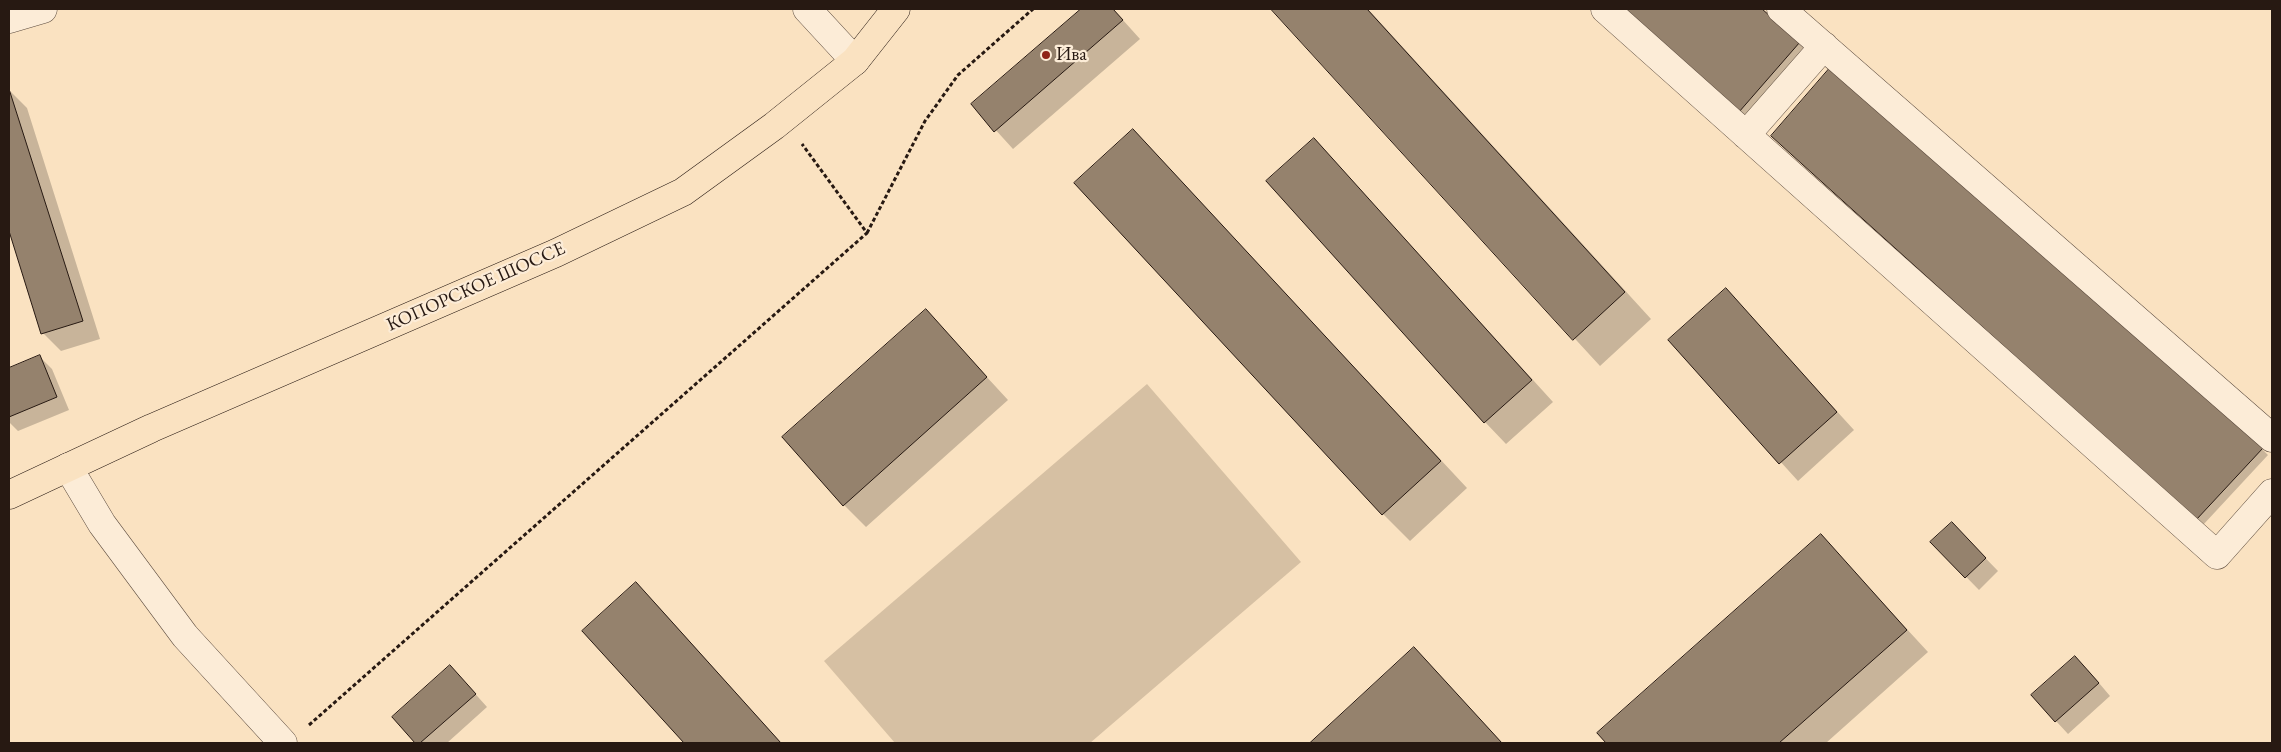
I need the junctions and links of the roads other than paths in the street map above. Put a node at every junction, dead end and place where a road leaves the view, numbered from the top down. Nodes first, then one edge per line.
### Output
1 (43, 9) edge
2 (807, 9) edge
3 (896, 9) edge
4 (1605, 9) edge
5 (1781, 9) edge
6 (9, 19) edge
7 (1824, 46) junction
8 (855, 61) junction
9 (1746, 135) junction
10 (2272, 438) edge
11 (68, 467) junction
12 (2272, 493) edge
13 (9, 495) edge
14 (293, 737) edge

1 - 6 lane
2 - 8 lane
3 - 8 main road, КОПОРСКОЕ ШОССЕ
4 - 9 lane
5 - 7 lane
7 - 9 lane
7 - 10 lane
8 - 11 main road, КОПОРСКОЕ ШОССЕ
9 - 12 lane
11 - 13 main road, КОПОРСКОЕ ШОССЕ
11 - 14 lane

